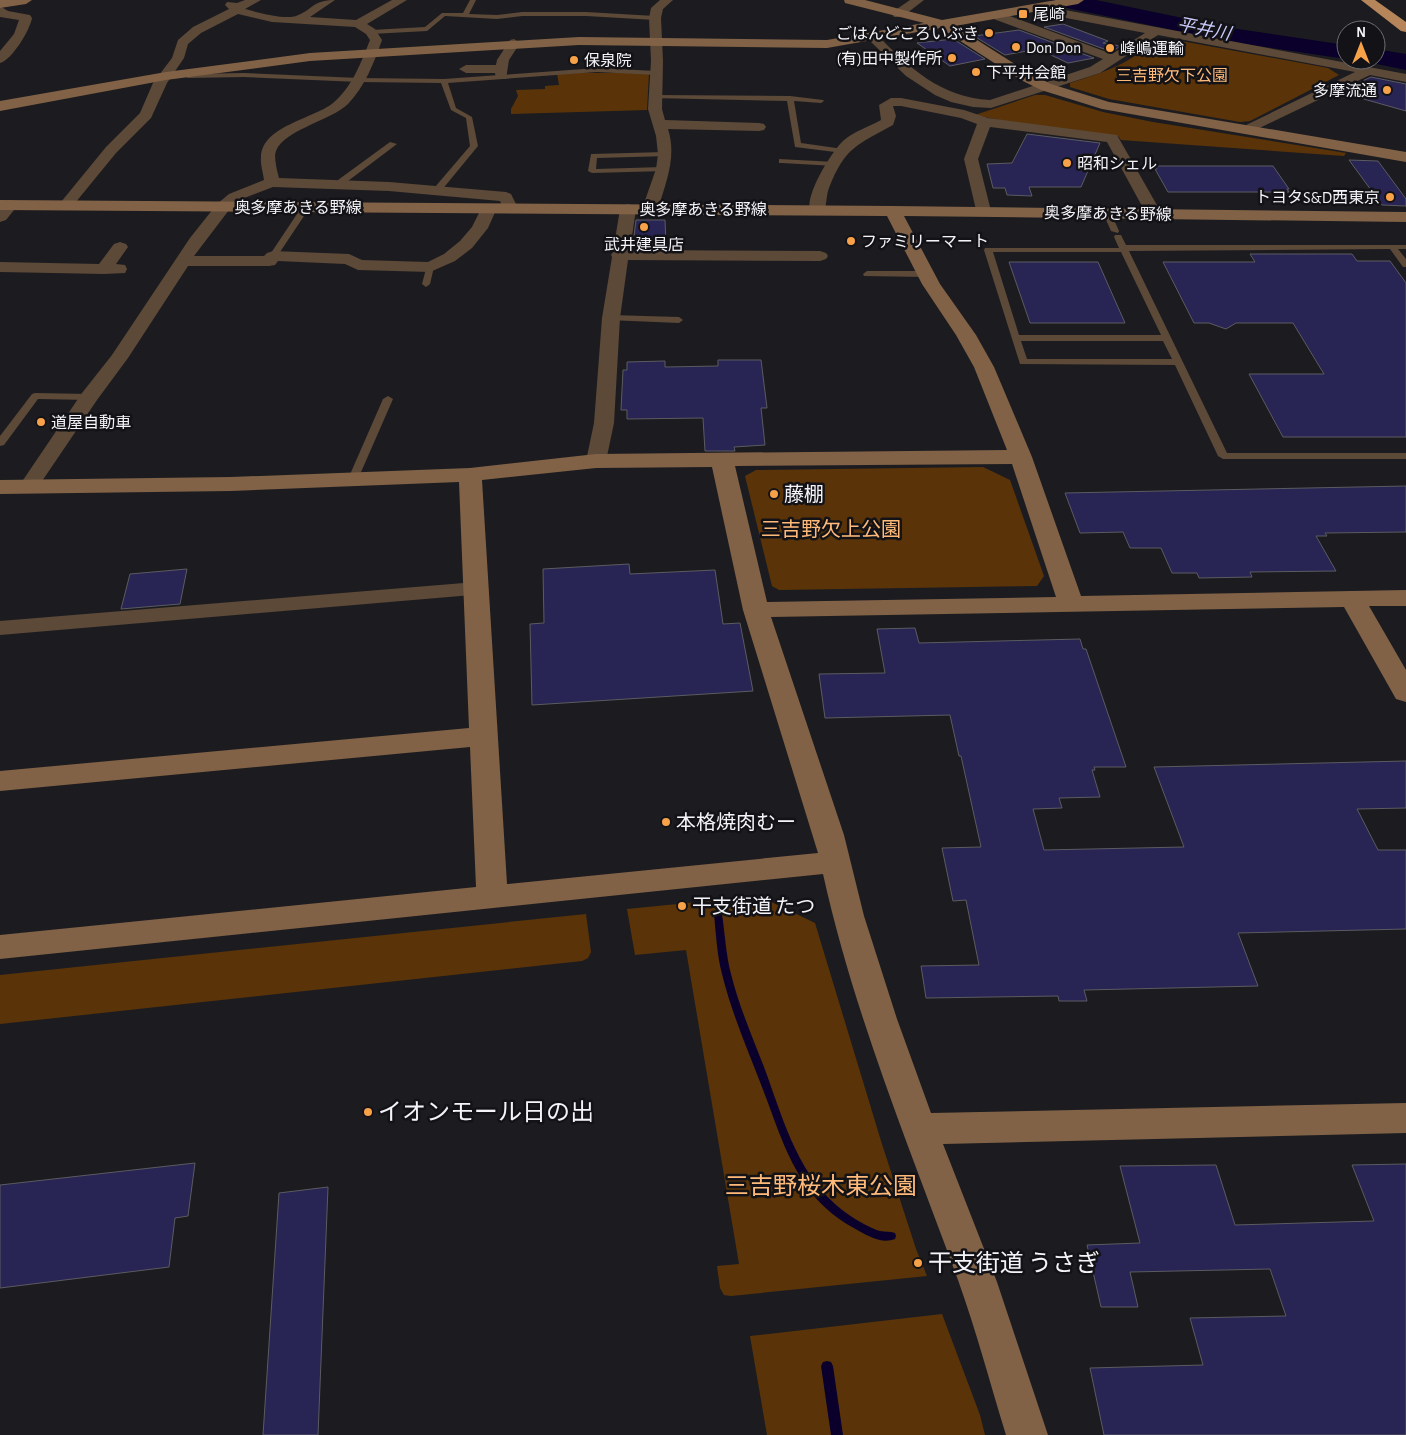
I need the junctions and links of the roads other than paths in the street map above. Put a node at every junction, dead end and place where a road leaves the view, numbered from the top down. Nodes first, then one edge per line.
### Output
1 (26, 0) edge
2 (223, 0) edge
3 (255, 0) edge
4 (329, 0) edge
5 (401, 0) edge
6 (473, 0) edge
7 (667, 0) edge
8 (850, 0) edge
9 (918, 0) edge
10 (1078, 0) edge
11 (1368, 0) edge
12 (0, 4) edge
13 (0, 10) edge
14 (236, 10) junction
15 (898, 14) junction
16 (1065, 14) dead end
17 (994, 15) junction
18 (465, 16) junction
19 (655, 18) junction
20 (299, 19) junction
21 (358, 24) junction
22 (943, 24) junction
23 (1406, 28) edge
24 (371, 32) junction
25 (1155, 32) junction
26 (866, 38) junction
27 (657, 42) junction
28 (514, 43) junction
29 (371, 52) junction
30 (1112, 58) junction
31 (0, 59) edge
32 (466, 69) dead end
33 (1368, 71) junction
34 (501, 72) junction
35 (182, 73) junction
36 (656, 73) junction
37 (166, 76) junction
38 (1406, 78) edge
39 (359, 80) junction
40 (444, 81) junction
41 (1046, 87) junction
42 (655, 97) junction
43 (790, 98) junction
44 (821, 101) dead end
45 (0, 106) edge
46 (985, 122) junction
47 (658, 124) junction
48 (759, 127) dead end
49 (1247, 130) junction
50 (392, 144) dead end
51 (843, 151) junction
52 (664, 154) junction
53 (1406, 157) edge
54 (782, 161) dead end
55 (834, 164) junction
56 (663, 169) junction
57 (272, 182) junction
58 (341, 182) junction
59 (438, 189) junction
60 (66, 205) junction
61 (224, 207) junction
62 (306, 207) junction
63 (489, 208) junction
64 (510, 208) junction
65 (3, 209) edge
66 (628, 209) junction
67 (650, 209) junction
68 (816, 210) junction
69 (893, 211) junction
70 (983, 211) junction
71 (1107, 213) junction
72 (1154, 214) junction
73 (1406, 217) edge
74 (120, 247) dead end
75 (1392, 247) junction
76 (1406, 247) edge
77 (1124, 249) junction
78 (620, 255) junction
79 (273, 256) junction
80 (820, 256) dead end
81 (184, 261) junction
82 (1406, 265) edge
83 (0, 268) edge
84 (867, 274) dead end
85 (925, 274) junction
86 (611, 318) junction
87 (679, 320) dead end
88 (1016, 338) junction
89 (1167, 338) junction
90 (1178, 362) junction
91 (89, 397) junction
92 (388, 400) dead end
93 (0, 443) edge
94 (1406, 456) edge
95 (1021, 457) junction
96 (722, 460) junction
97 (596, 461) junction
98 (470, 474) junction
99 (353, 479) junction
100 (29, 486) junction
101 (0, 487) edge
102 (476, 589) junction
103 (1406, 598) edge
104 (1352, 599) junction
105 (1070, 604) junction
106 (756, 610) junction
107 (0, 628) edge
108 (1406, 694) edge
109 (484, 736) junction
110 (0, 781) edge
111 (835, 862) junction
112 (492, 897) junction
113 (0, 947) edge
114 (1406, 1118) edge
115 (919, 1129) junction
116 (1027, 1435) edge

1 - 12 street
2 - 14 street
3 - 14 street
4 - 20 street
5 - 21 street
6 - 18 lane
7 - 19 street
8 - 15 street
9 - 15 street
10 - 17 street
11 - 23 highway
13 - 31 street
14 - 20 street
14 - 37 street
15 - 22 street
15 - 26 street
16 - 25 street
17 - 22 street
17 - 30 street
18 - 19 lane
18 - 24 lane
19 - 27 street
20 - 21 street
21 - 24 street
22 - 26 street
22 - 41 street
24 - 29 street
25 - 30 street
25 - 33 street
26 - 27 street
26 - 41 street
27 - 28 street
27 - 36 street
28 - 29 street
28 - 34 street
29 - 35 street
29 - 39 street
30 - 41 street
32 - 34 street
33 - 38 street
33 - 49 street
34 - 36 lane
34 - 40 lane
35 - 37 street
35 - 39 lane
36 - 42 street
37 - 45 street
37 - 60 street
39 - 40 lane
39 - 57 street
40 - 59 lane
41 - 49 street
42 - 43 lane
42 - 47 street
43 - 44 lane
43 - 51 lane
46 - 51 street
46 - 70 street
46 - 72 street
47 - 48 street
47 - 52 street
49 - 53 street
50 - 58 lane
51 - 55 street
52 - 56 street
52 - 56 lane
54 - 55 lane
55 - 68 street
56 - 67 street
57 - 58 street
57 - 61 street
58 - 59 street
59 - 64 street
60 - 61 street, 奥多摩あきる野線
60 - 65 street, 奥多摩あきる野線
61 - 62 street, 奥多摩あきる野線
61 - 81 street
62 - 63 street, 奥多摩あきる野線
62 - 79 lane
63 - 64 street, 奥多摩あきる野線
63 - 79 street
64 - 66 street, 奥多摩あきる野線
66 - 67 street, 奥多摩あきる野線
66 - 78 street
67 - 68 street, 奥多摩あきる野線
68 - 69 street, 奥多摩あきる野線
69 - 70 street, 奥多摩あきる野線
69 - 85 street
70 - 71 street, 奥多摩あきる野線
71 - 72 street, 奥多摩あきる野線
71 - 77 lane
72 - 73 street, 奥多摩あきる野線
74 - 83 street
75 - 76 lane
75 - 77 lane
75 - 82 lane
77 - 88 lane
77 - 89 lane
78 - 80 street
78 - 86 street
79 - 81 street
81 - 91 street
84 - 85 lane
85 - 95 street
86 - 87 lane
86 - 97 street
88 - 89 lane
88 - 90 lane
89 - 90 lane
90 - 94 lane
91 - 93 lane
91 - 100 street
92 - 99 lane
95 - 96 street
95 - 105 street
96 - 97 street
96 - 106 street
97 - 98 street
98 - 99 street
98 - 102 street
99 - 100 street
100 - 101 street
102 - 107 street
102 - 109 street
103 - 104 street
104 - 105 street
104 - 108 street
105 - 106 street
106 - 111 street
109 - 110 street
109 - 112 street
111 - 112 street
111 - 115 street
112 - 113 street
114 - 115 street
115 - 116 street

